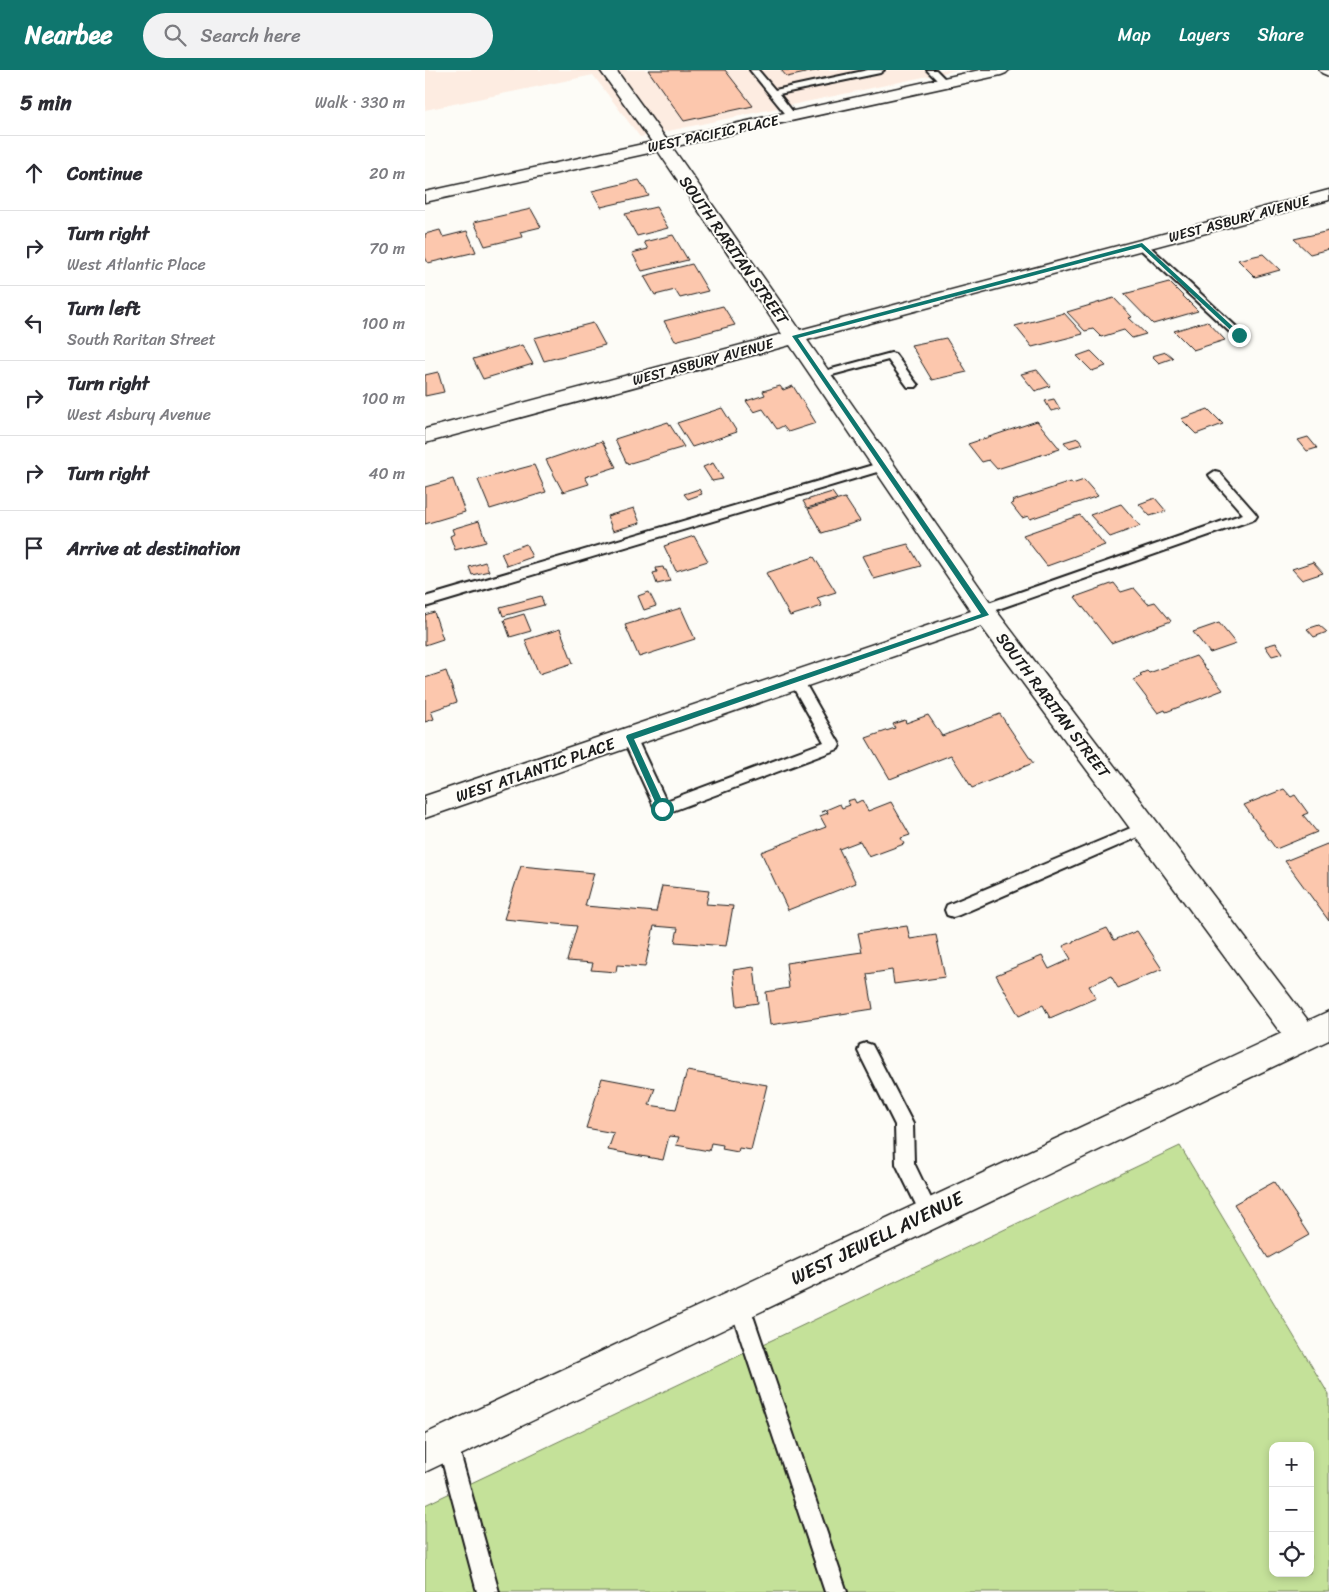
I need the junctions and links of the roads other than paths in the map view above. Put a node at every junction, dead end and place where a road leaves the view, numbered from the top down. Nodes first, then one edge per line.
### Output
1 (608, 70) edge
2 (754, 70) edge
3 (880, 70) edge
4 (931, 70) edge
5 (1001, 70) edge
6 (944, 82) junction
7 (773, 94) junction
8 (792, 116) junction
9 (662, 145) junction
10 (1329, 195) edge
11 (425, 198) edge
12 (1142, 245) junction
13 (1239, 335) dead end
14 (794, 337) junction
15 (821, 375) junction
16 (911, 384) dead end
17 (425, 436) edge
18 (883, 466) junction
19 (1215, 475) dead end
20 (425, 602) edge
21 (984, 613) junction
22 (796, 680) junction
23 (629, 737) junction
24 (425, 807) edge
25 (1145, 828) junction
26 (953, 910) dead end
27 (1315, 1031) edge
28 (866, 1051) dead end
29 (929, 1213) junction
30 (739, 1304) junction
31 (436, 1448) edge
32 (488, 1592) edge
33 (836, 1592) edge

1 - 9 street, SOUTH RARITAN STREET
2 - 7 lane
3 - 7 lane
4 - 6 lane
5 - 6 street, WEST PACIFIC PLACE
6 - 8 street, WEST PACIFIC PLACE
7 - 8 lane
8 - 9 street, WEST PACIFIC PLACE
9 - 11 street, WEST PACIFIC PLACE
9 - 14 street, SOUTH RARITAN STREET
10 - 12 street, WEST ASBURY AVENUE
12 - 13 lane
12 - 14 street, WEST ASBURY AVENUE
14 - 15 street, SOUTH RARITAN STREET
14 - 17 street, WEST ASBURY AVENUE
15 - 16 lane
15 - 18 street, SOUTH RARITAN STREET
18 - 20 lane
18 - 21 street, SOUTH RARITAN STREET
19 - 21 lane
21 - 22 street, WEST ATLANTIC PLACE
21 - 25 street, SOUTH RARITAN STREET
22 - 23 street, WEST ATLANTIC PLACE
22 - 23 lane
23 - 24 street, WEST ATLANTIC PLACE
25 - 26 lane
25 - 27 street, SOUTH RARITAN STREET
27 - 29 street, WEST JEWELL AVENUE
28 - 29 lane
29 - 30 street, WEST JEWELL AVENUE
30 - 31 street, WEST JEWELL AVENUE
30 - 33 lane
31 - 32 lane

